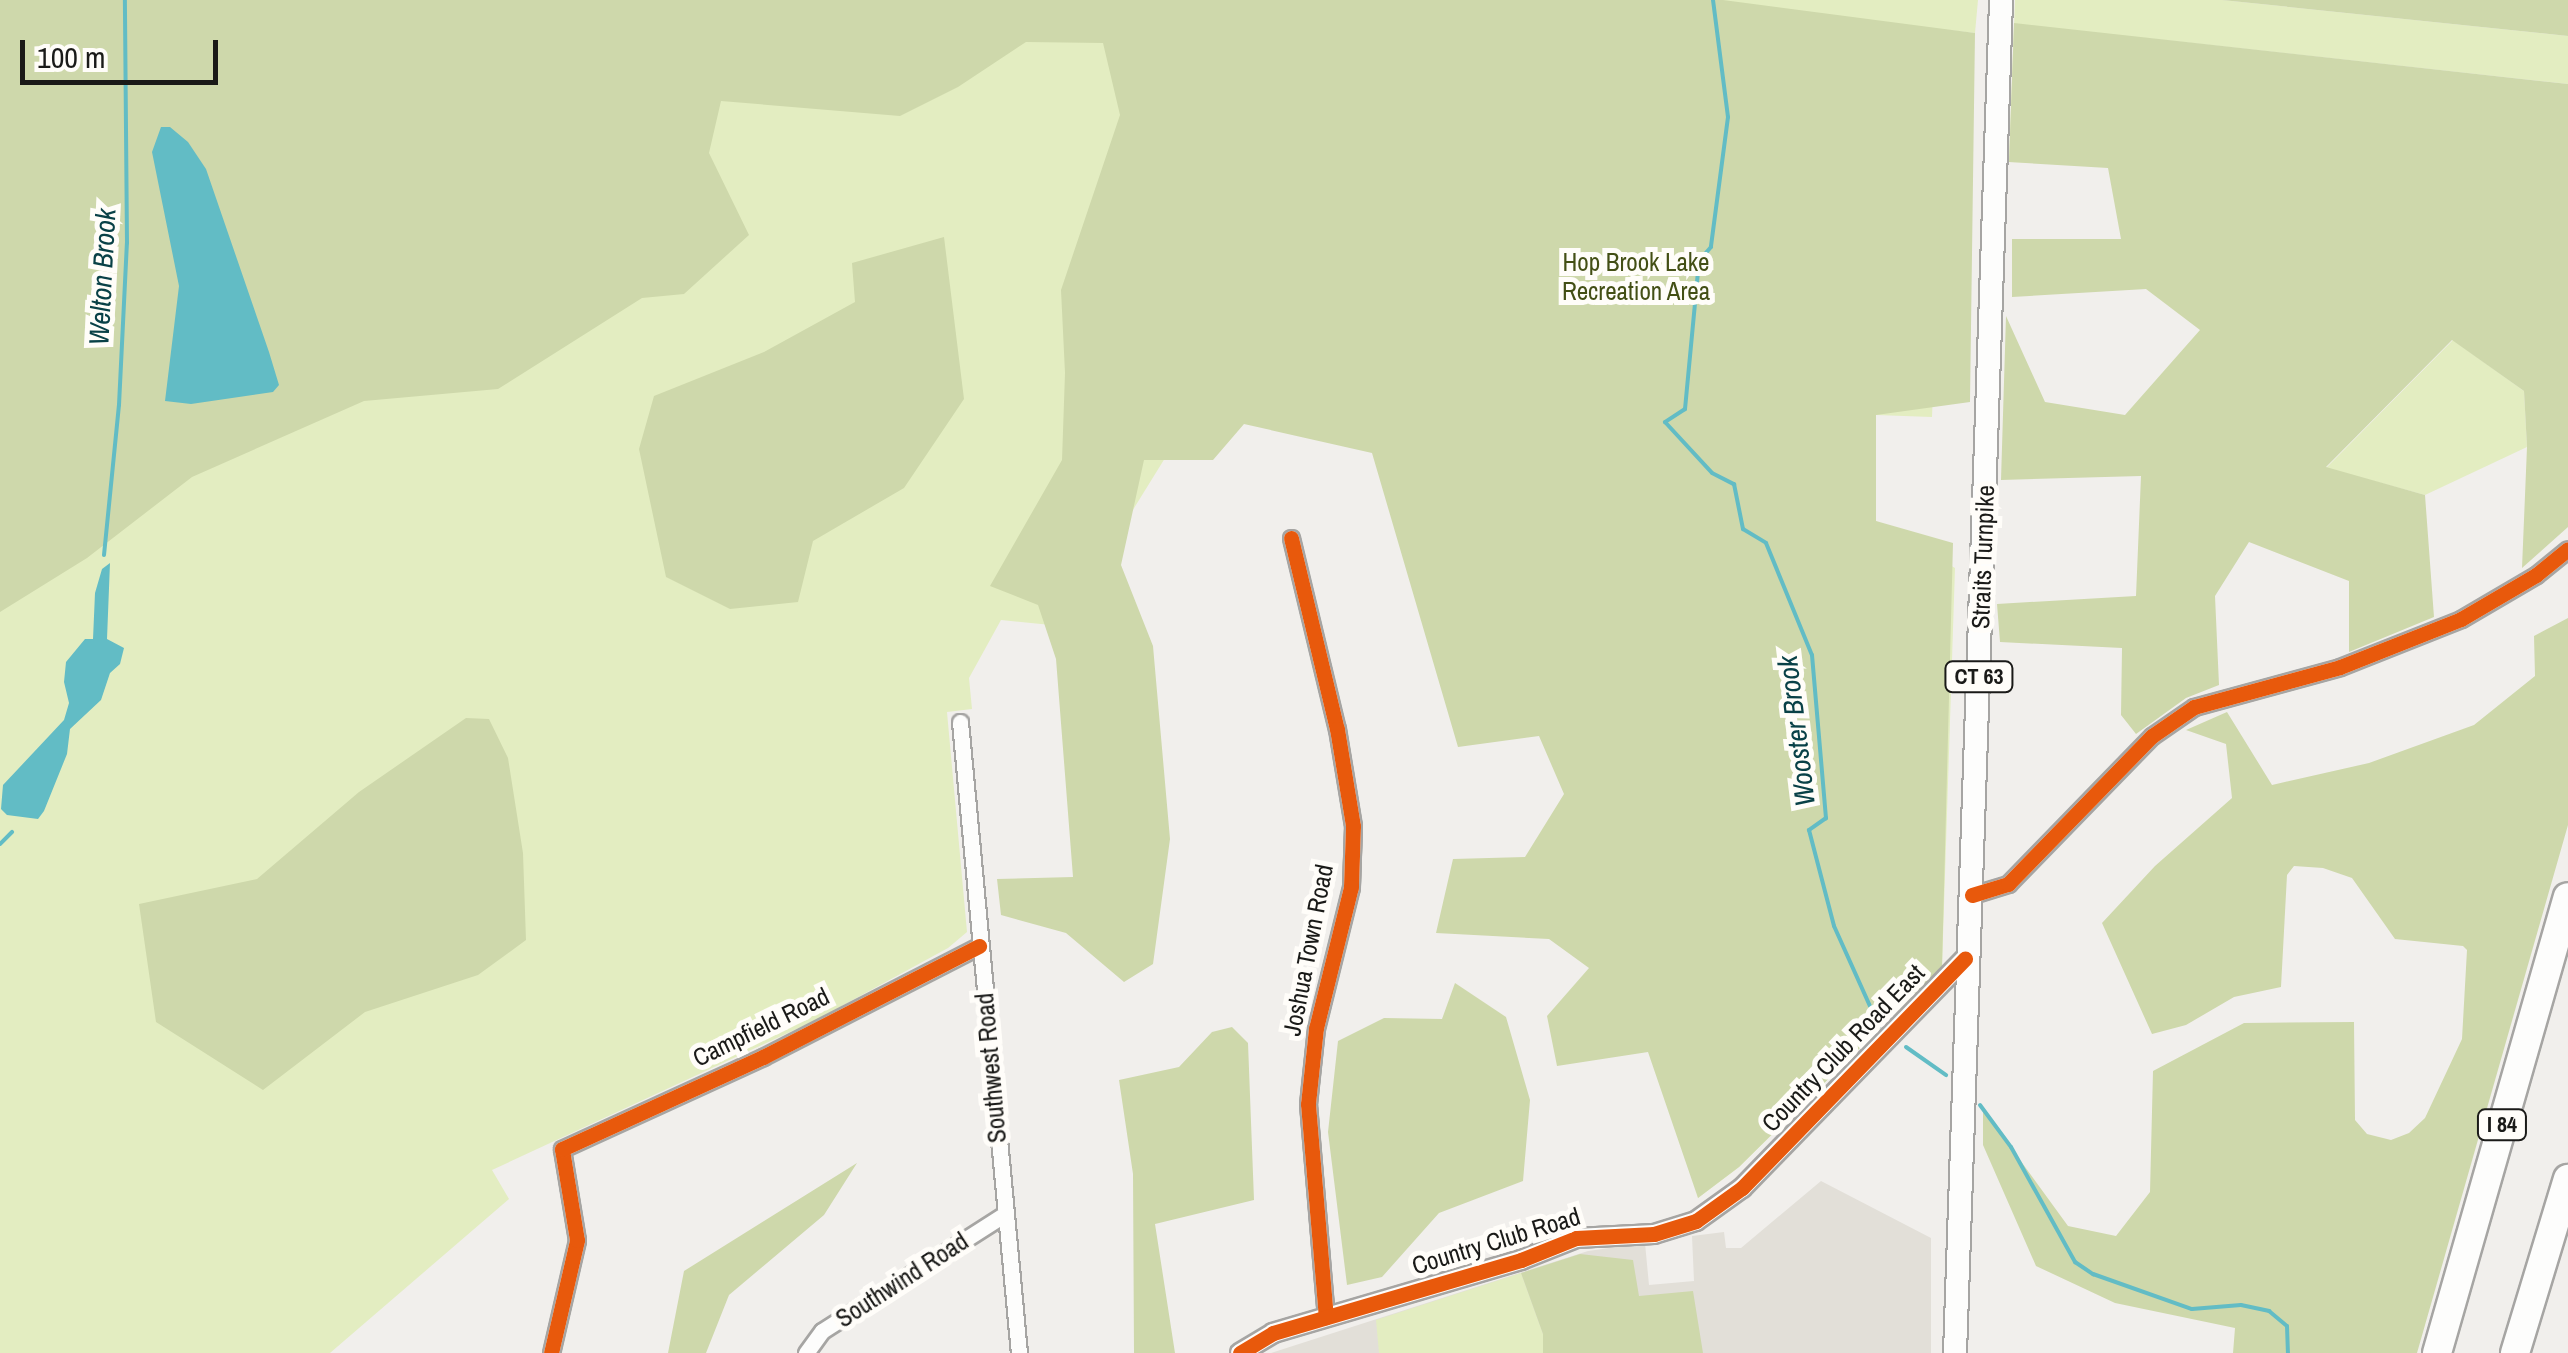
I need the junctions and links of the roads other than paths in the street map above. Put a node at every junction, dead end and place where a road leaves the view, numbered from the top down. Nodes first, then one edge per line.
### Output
1 (2001, 0) edge
2 (1291, 538) dead end
3 (2568, 548) edge
4 (960, 722) dead end
5 (1972, 896) junction
6 (2568, 897) edge
7 (979, 946) junction
8 (1965, 960) junction
9 (1757, 1172) joint
10 (2568, 1180) edge
11 (1005, 1214) junction
12 (1326, 1317) junction
13 (551, 1353) edge
14 (806, 1353) edge
15 (1019, 1353) edge
16 (1240, 1353) edge
17 (1954, 1353) edge
18 (2436, 1353) edge
19 (2515, 1353) edge

1 - 5 main road, Straits Turnpike / CT 63
2 - 12 street, Joshua Town Road
3 - 5 street
4 - 7 street, Southwest Road
5 - 8 main road, Straits Turnpike / CT 63
6 - 18 highway, I 84
7 - 11 street, Southwest Road
7 - 13 street, Campfield Road
8 - 9 street, Country Club Road East
8 - 17 main road, Straits Turnpike / CT 63
9 - 12 street, Country Club Road
10 - 19 highway
11 - 14 street, Southwind Road
11 - 15 street, Southwest Road
12 - 16 street, Country Club Road

